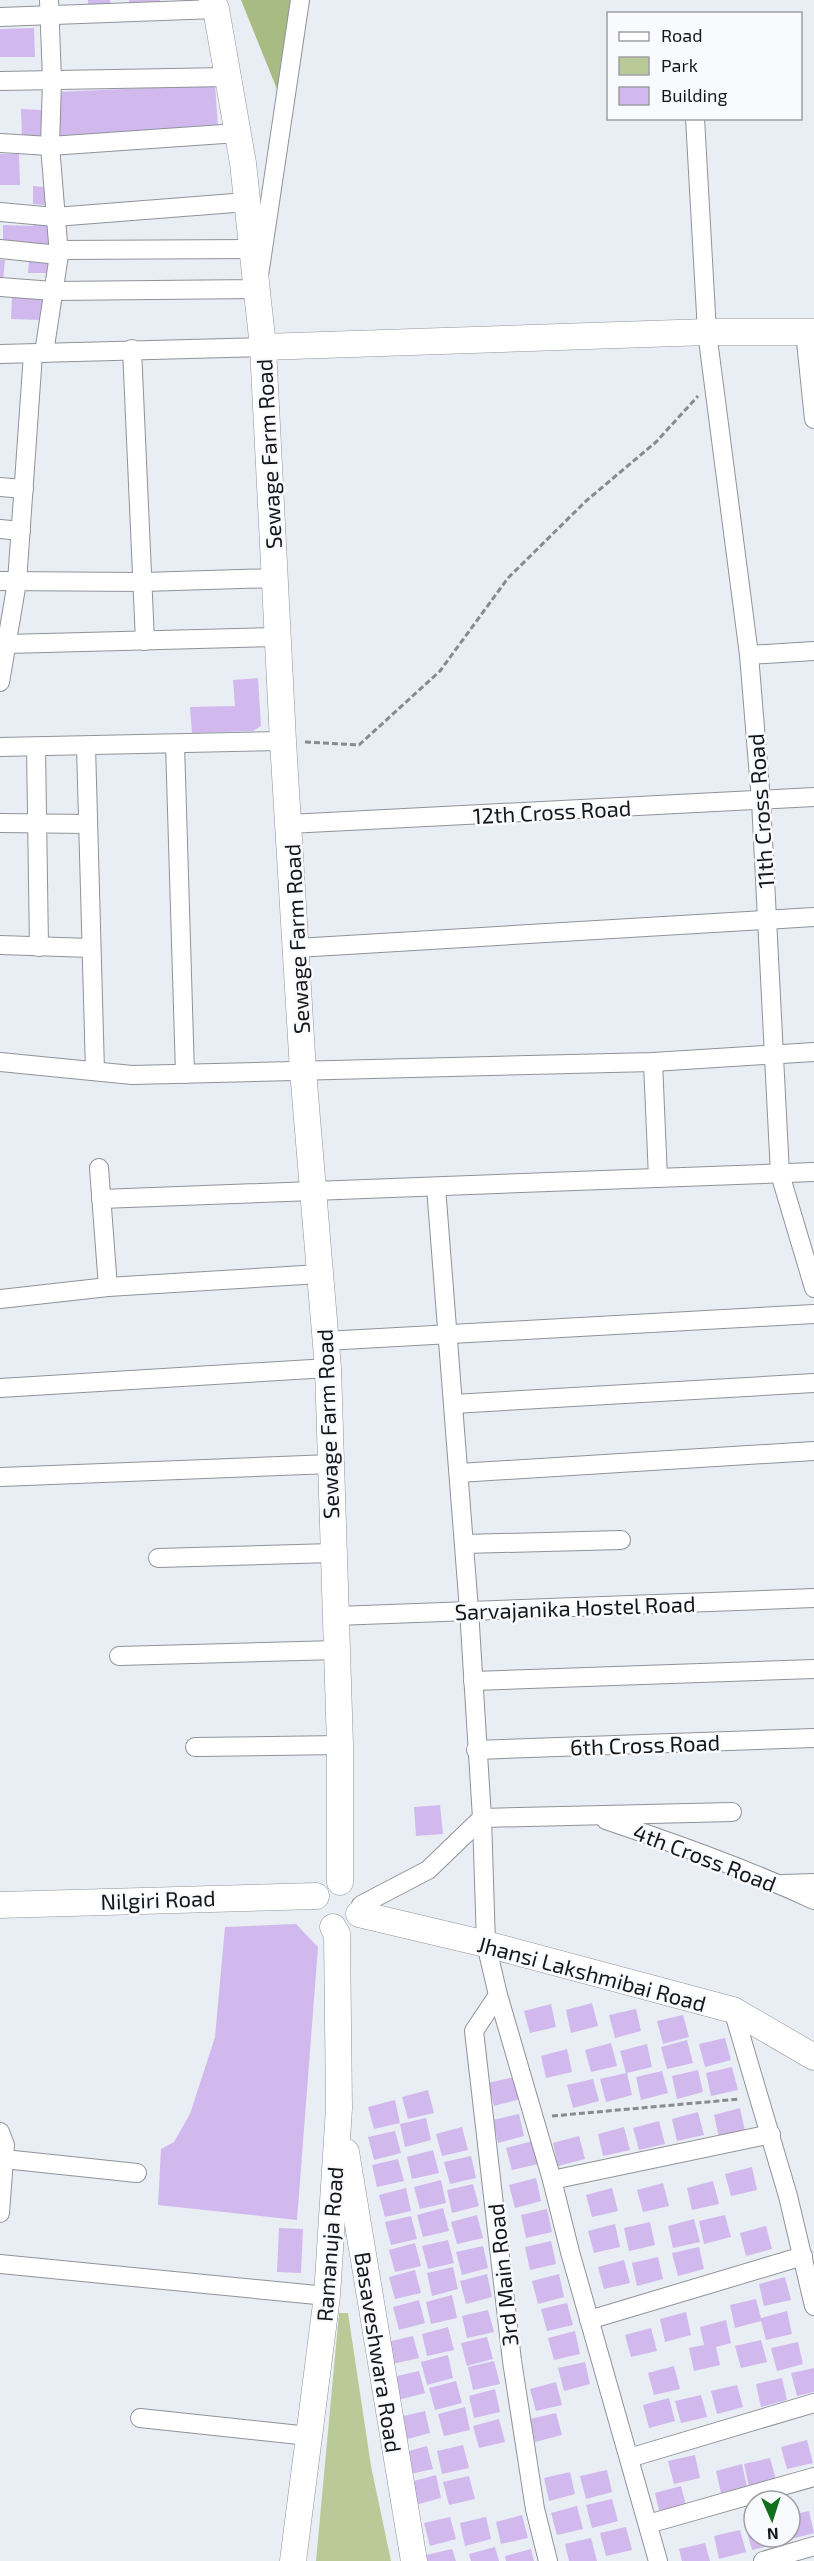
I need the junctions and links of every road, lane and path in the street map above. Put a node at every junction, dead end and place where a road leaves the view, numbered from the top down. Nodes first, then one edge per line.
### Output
1 (300, 0) edge
2 (214, 5) edge
3 (49, 8) edge
4 (0, 17) edge
5 (228, 77) junction
6 (52, 80) junction
7 (0, 81) edge
8 (695, 120) edge
9 (238, 134) junction
10 (0, 143) edge
11 (50, 146) junction
12 (247, 202) junction
13 (0, 212) edge
14 (55, 217) junction
15 (0, 249) edge
16 (252, 249) junction
17 (59, 252) junction
18 (0, 287) edge
19 (257, 289) junction
20 (53, 291) junction
21 (707, 332) junction
22 (809, 332) edge
23 (263, 347) junction
24 (132, 349) junction
25 (0, 354) edge
26 (39, 354) junction
27 (713, 379) junction
28 (814, 419) edge
29 (0, 487) edge
30 (24, 489) junction
31 (0, 529) edge
32 (21, 531) junction
33 (275, 578) junction
34 (9, 582) edge
35 (143, 582) junction
36 (5, 633) edge
37 (277, 638) junction
38 (145, 641) junction
39 (814, 651) edge
40 (749, 655) junction
41 (0, 682) edge
42 (283, 741) junction
43 (175, 744) junction
44 (86, 746) junction
45 (0, 747) edge
46 (36, 747) junction
47 (814, 797) edge
48 (761, 801) junction
49 (0, 823) edge
50 (39, 823) junction
51 (88, 824) junction
52 (289, 824) junction
53 (814, 917) edge
54 (767, 920) junction
55 (0, 945) edge
56 (39, 946) junction
57 (91, 948) junction
58 (297, 948) junction
59 (814, 1052) edge
60 (772, 1056) junction
61 (0, 1062) edge
62 (653, 1062) junction
63 (94, 1071) junction
64 (303, 1071) junction
65 (185, 1074) junction
66 (99, 1168) dead end
67 (814, 1172) edge
68 (780, 1174) junction
69 (658, 1178) junction
70 (436, 1187) junction
71 (313, 1190) junction
72 (101, 1199) junction
73 (320, 1274) junction
74 (108, 1287) junction
75 (814, 1288) edge
76 (0, 1299) edge
77 (814, 1314) edge
78 (447, 1335) junction
79 (325, 1341) junction
80 (328, 1368) junction
81 (814, 1383) edge
82 (0, 1388) edge
83 (453, 1404) junction
84 (814, 1452) edge
85 (331, 1464) junction
86 (459, 1473) junction
87 (0, 1477) edge
88 (621, 1540) dead end
89 (464, 1544) junction
90 (332, 1553) junction
91 (158, 1558) dead end
92 (814, 1598) edge
93 (469, 1611) junction
94 (336, 1616) junction
95 (337, 1650) junction
96 (119, 1656) dead end
97 (814, 1669) edge
98 (473, 1681) junction
99 (814, 1738) edge
100 (340, 1745) junction
101 (195, 1747) dead end
102 (476, 1749) junction
103 (732, 1812) dead end
104 (595, 1816) junction
105 (482, 1818) junction
106 (340, 1882) junction
107 (814, 1883) edge
108 (779, 1884) junction
109 (316, 1896) junction
110 (814, 1900) edge
111 (0, 1905) edge
112 (360, 1910) junction
113 (333, 1927) junction
114 (486, 1944) junction
115 (498, 1995) junction
116 (733, 2010) junction
117 (814, 2057) edge
118 (760, 2097) junction
119 (339, 2108) junction
120 (534, 2117) junction
121 (0, 2132) edge
122 (771, 2134) junction
123 (4, 2159) junction
124 (137, 2173) dead end
125 (552, 2180) junction
126 (0, 2213) edge
127 (808, 2249) edge
128 (0, 2264) edge
129 (327, 2296) junction
130 (814, 2306) edge
131 (589, 2320) junction
132 (814, 2403) edge
133 (140, 2418) dead end
134 (309, 2436) junction
135 (629, 2458) junction
136 (814, 2477) edge
137 (648, 2524) junction
138 (814, 2546) edge
139 (293, 2561) edge
140 (414, 2561) edge
141 (548, 2561) edge
142 (658, 2561) edge
143 (763, 2561) edge

1 - 19 street
2 - 3 street
2 - 5 main road, Sewage Farm Road
3 - 4 street
3 - 6 street
5 - 6 street
5 - 9 main road, Sewage Farm Road
6 - 7 street
6 - 11 street
8 - 21 street, 11th Cross Road
9 - 11 street
9 - 12 main road, Sewage Farm Road
10 - 11 street
11 - 14 street
12 - 14 street
12 - 16 main road, Sewage Farm Road
13 - 14 street
14 - 17 street
15 - 17 street
16 - 17 street
16 - 19 main road, Sewage Farm Road
17 - 20 street
18 - 20 street
19 - 20 street
19 - 23 main road, Sewage Farm Road
20 - 26 street
21 - 22 main road
21 - 23 main road
21 - 27 street, 11th Cross Road
22 - 28 street
23 - 24 street
23 - 33 main road, Sewage Farm Road
24 - 26 street
24 - 35 street
25 - 26 street
26 - 30 street
27 - 40 street, 11th Cross Road
27 - 42 path
29 - 30 street
30 - 32 street
31 - 32 street
32 - 34 street
33 - 35 street
33 - 37 main road, Sewage Farm Road
34 - 35 street
34 - 36 street
35 - 38 street
36 - 38 street
36 - 41 street
37 - 38 street
37 - 42 main road, Sewage Farm Road
39 - 40 street
40 - 48 street, 11th Cross Road
42 - 43 street
42 - 52 main road, Sewage Farm Road
43 - 44 street
43 - 65 street
44 - 46 street
44 - 51 street
45 - 46 street
46 - 50 street
47 - 48 street, 12th Cross Road
48 - 52 street, 12th Cross Road
48 - 54 street, 11th Cross Road
49 - 50 street
50 - 51 street
50 - 56 street
51 - 57 street
52 - 58 main road, Sewage Farm Road
53 - 54 street
54 - 58 street
54 - 60 street, 11th Cross Road
55 - 56 street
56 - 57 street
57 - 63 street
58 - 64 main road, Sewage Farm Road
59 - 60 street
60 - 62 street
60 - 68 street, 11th Cross Road
61 - 63 street
62 - 64 street
62 - 69 street
63 - 65 street
64 - 65 street
64 - 71 main road, Sewage Farm Road
66 - 72 street
67 - 68 street
68 - 69 street
68 - 75 street, 11th Cross Road
69 - 70 street
70 - 71 street
70 - 78 street
71 - 72 street
71 - 73 main road, Sewage Farm Road
72 - 74 street
73 - 74 street
73 - 79 main road, Sewage Farm Road
74 - 76 street
77 - 78 street
78 - 79 street
78 - 83 street
79 - 80 main road, Sewage Farm Road
80 - 82 street
80 - 85 main road, Sewage Farm Road
81 - 83 street
83 - 86 street
84 - 86 street
85 - 87 street
85 - 90 main road, Sewage Farm Road
86 - 89 street
88 - 89 street
89 - 93 street
90 - 91 street
90 - 94 main road, Sewage Farm Road
92 - 93 street, Sarvajanika Hostel Road
93 - 94 street, Sarvajanika Hostel Road
93 - 98 street
94 - 95 main road, Sewage Farm Road
95 - 96 street
95 - 100 main road, Sewage Farm Road
97 - 98 street
98 - 102 street
99 - 102 street, 6th Cross Road
100 - 101 street
100 - 106 main road, Sewage Farm Road
102 - 105 street
103 - 104 street
104 - 105 street
104 - 108 street, 4th Cross Road
105 - 112 street
105 - 114 street
106 - 109 main road
106 - 112 main road
107 - 108 street
108 - 110 street, 4th Cross Road
109 - 111 main road, Nilgiri Road
109 - 113 main road
112 - 113 main road
112 - 114 main road, Jhansi Lakshmibai Road
113 - 119 main road, Ramanuja Road
114 - 115 street
114 - 116 main road, Jhansi Lakshmibai Road
115 - 120 street
115 - 141 street, 3rd Main Road
116 - 117 main road, Jhansi Lakshmibai Road
116 - 118 street
118 - 120 path
118 - 122 street
119 - 129 main road, Ramanuja Road
119 - 140 main road, Basaveshwara Road
120 - 125 street
121 - 123 street
122 - 125 street
122 - 127 street
123 - 124 street
123 - 126 street
125 - 131 street
127 - 130 street
127 - 131 street
128 - 129 street
129 - 134 main road, Ramanuja Road
131 - 135 street
132 - 135 street
133 - 134 street
134 - 139 main road, Ramanuja Road
135 - 137 street
136 - 137 street
137 - 142 street
138 - 143 street

